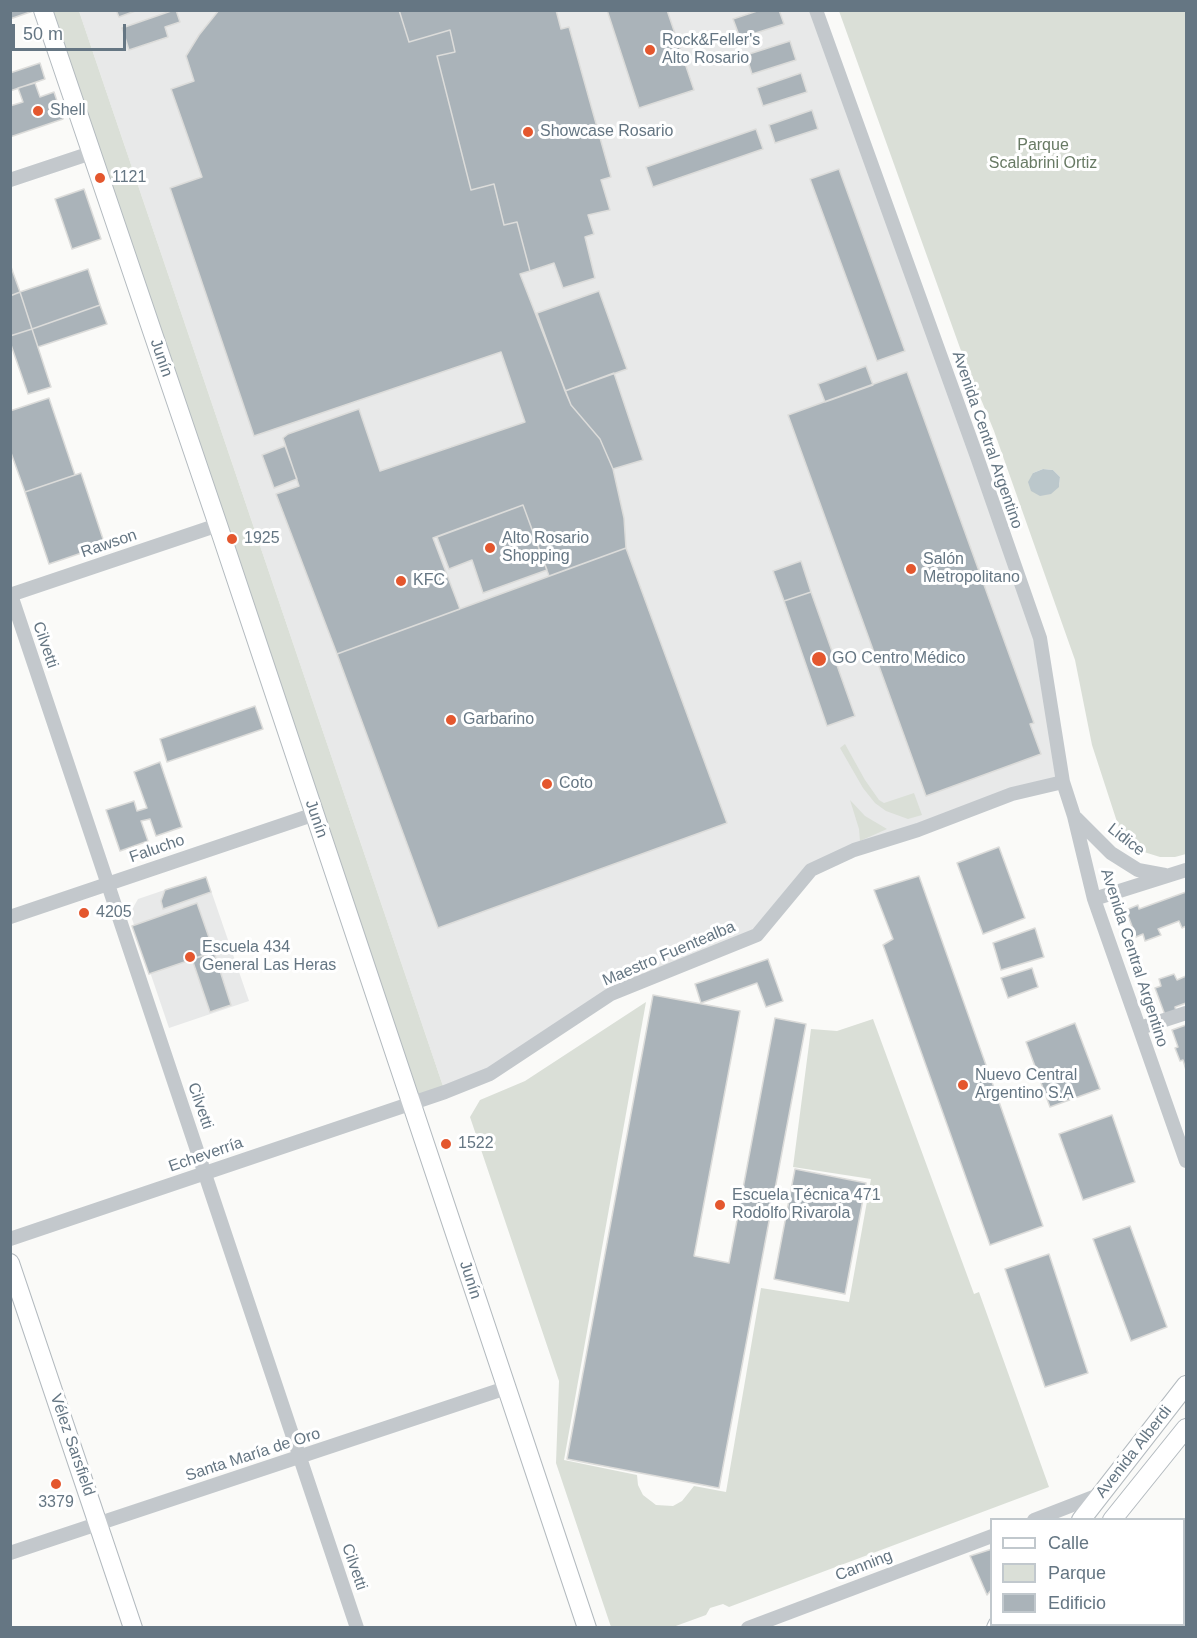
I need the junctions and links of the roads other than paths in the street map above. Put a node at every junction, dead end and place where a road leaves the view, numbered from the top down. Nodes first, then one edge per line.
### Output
1 (43, 10) edge
2 (816, 10) edge
3 (92, 153) junction
4 (10, 180) edge
5 (218, 525) junction
6 (11, 595) edge
7 (1063, 782) junction
8 (315, 814) junction
9 (1074, 816) junction
10 (1186, 870) edge
11 (1165, 876) junction
12 (108, 884) junction
13 (1094, 899) junction
14 (10, 916) edge
15 (1186, 1013) edge
16 (1140, 1028) junction
17 (412, 1103) junction
18 (1186, 1161) edge
19 (205, 1172) junction
20 (10, 1239) edge
21 (10, 1263) edge
22 (1186, 1385) edge
23 (506, 1388) junction
24 (1186, 1428) edge
25 (300, 1457) junction
26 (1101, 1494) junction
27 (1062, 1515) edge
28 (1045, 1518) edge
29 (1083, 1518) edge
30 (1114, 1518) edge
31 (98, 1524) junction
32 (990, 1537) edge
33 (10, 1553) edge
34 (133, 1628) edge
35 (357, 1628) edge
36 (587, 1628) edge
37 (748, 1628) edge

1 - 3 main road, Junín
2 - 7 street, Avenida Central Argentino
3 - 4 street
3 - 5 main road, Junín
5 - 6 street, Rawson
5 - 8 main road, Junín
6 - 12 street, Cilvetti
7 - 9 street, Avenida Central Argentino
7 - 17 street, Maestro Fuentealba
8 - 12 street, Falucho
8 - 17 main road, Junín
9 - 11 street, Lidice
9 - 13 street, Avenida Central Argentino
10 - 11 street, Lidice
11 - 13 street, Lidice
12 - 14 street, Falucho
12 - 19 street, Cilvetti
13 - 16 street, Avenida Central Argentino
15 - 16 street
16 - 18 street, Avenida Central Argentino
17 - 19 street, Echeverría
17 - 23 main road, Junín
19 - 20 street, Echeverría
19 - 25 street, Cilvetti
21 - 31 main road, Vélez Sarsfield
22 - 26 main road, Avenida Alberdi
23 - 25 street, Santa María de Oro
23 - 36 main road, Junín
24 - 30 main road, Avenida Alberdi
25 - 31 street, Santa María de Oro
25 - 35 street, Cilvetti
26 - 27 street
26 - 29 main road, Avenida Alberdi
27 - 28 street
31 - 33 street, Santa María de Oro
31 - 34 main road, Vélez Sarsfield
32 - 37 street, Canning

